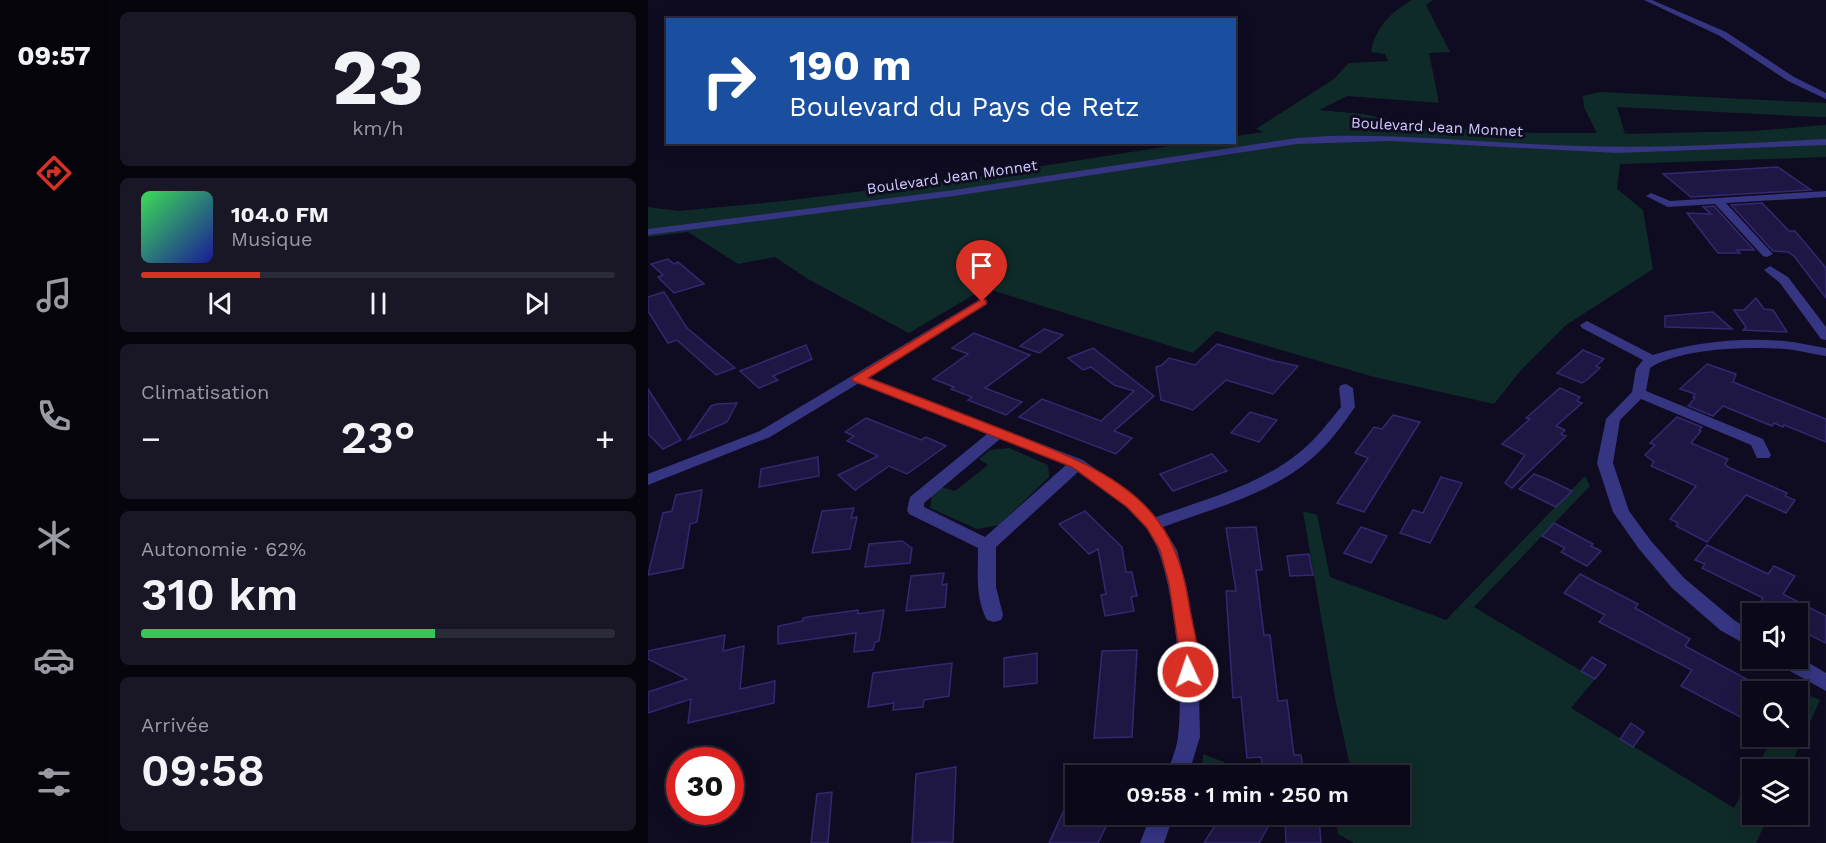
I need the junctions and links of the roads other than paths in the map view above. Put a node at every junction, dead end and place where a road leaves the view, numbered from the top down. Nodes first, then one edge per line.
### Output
1 (1647, 0) edge
2 (1826, 96) edge
3 (1826, 142) edge
4 (1826, 194) edge
5 (1651, 196) dead end
6 (1718, 201) junction
7 (729, 220) junction
8 (648, 221) edge
9 (648, 232) edge
10 (1767, 255) dead end
11 (1770, 270) dead end
12 (982, 302) dead end
13 (1587, 325) dead end
14 (1826, 336) edge
15 (1826, 352) edge
16 (1651, 360) junction
17 (858, 378) junction
18 (1346, 388) dead end
19 (1639, 393) junction
20 (997, 434) junction
21 (1763, 455) dead end
22 (1077, 464) junction
23 (648, 480) edge
24 (1153, 524) junction
25 (987, 545) junction
26 (994, 615) dead end
27 (1742, 634) edge
28 (1802, 669) edge
29 (1826, 683) edge
30 (1180, 765) edge
31 (1158, 825) edge
32 (1152, 843) edge

1 - 2 street
3 - 7 street, Boulevard Jean Monnet
4 - 6 street
5 - 6 street
6 - 10 street
7 - 8 street, Boulevard Jean Monnet
7 - 9 street, Boulevard Jean Monnet
11 - 14 street
12 - 17 street
13 - 16 street
15 - 16 street
16 - 19 street
17 - 20 street
17 - 23 street
18 - 24 street
19 - 21 street
19 - 27 street
20 - 22 street
20 - 25 street
22 - 24 street
22 - 25 street
24 - 30 street
25 - 26 street
28 - 29 street
31 - 32 street

